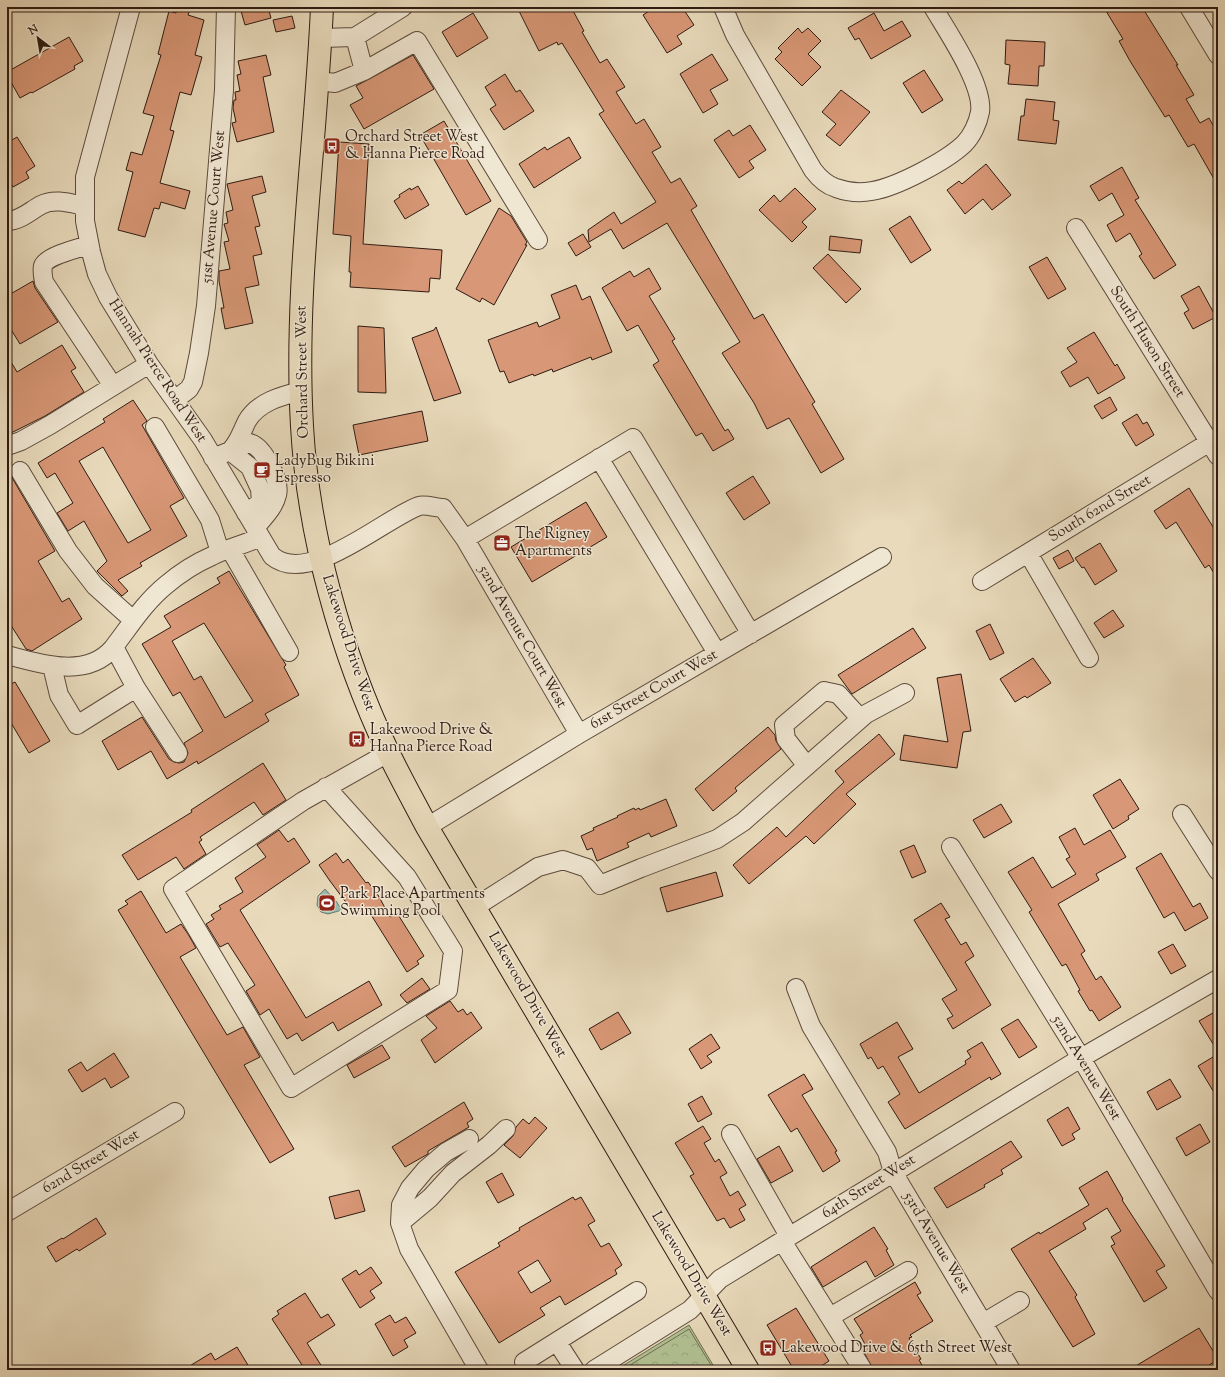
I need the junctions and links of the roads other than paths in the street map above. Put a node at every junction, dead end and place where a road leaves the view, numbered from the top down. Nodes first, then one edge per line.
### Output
1 (131, 7) edge
2 (226, 7) edge
3 (322, 7) edge
4 (403, 7) edge
5 (723, 7) edge
6 (933, 7) edge
7 (1189, 7) edge
8 (355, 37) junction
9 (320, 38) junction
10 (1218, 55) edge
11 (364, 71) junction
12 (318, 81) junction
13 (84, 206) junction
14 (7, 221) edge
15 (1076, 228) dead end
16 (538, 240) dead end
17 (89, 245) junction
18 (150, 364) junction
19 (113, 386) junction
20 (301, 391) junction
21 (176, 399) junction
22 (155, 427) dead end
23 (1215, 445) edge
24 (7, 446) edge
25 (222, 455) junction
26 (599, 458) junction
27 (20, 472) dead end
28 (254, 526) junction
29 (465, 539) junction
30 (225, 551) junction
31 (1028, 553) junction
32 (882, 557) dead end
33 (322, 559) junction
34 (982, 581) dead end
35 (133, 620) junction
36 (751, 634) junction
37 (114, 646) junction
38 (289, 652) dead end
39 (717, 653) junction
40 (7, 655) edge
41 (1089, 658) dead end
42 (52, 666) junction
43 (136, 688) junction
44 (905, 693) dead end
45 (860, 718) junction
46 (579, 734) junction
47 (178, 753) dead end
48 (388, 753) junction
49 (806, 766) junction
50 (326, 788) junction
51 (1182, 814) dead end
52 (427, 827) junction
53 (951, 847) dead end
54 (1218, 870) edge
55 (475, 907) junction
56 (1218, 979) edge
57 (796, 988) dead end
58 (1081, 1058) junction
59 (175, 1112) dead end
60 (506, 1129) dead end
61 (732, 1134) dead end
62 (469, 1138) dead end
63 (894, 1172) junction
64 (7, 1212) edge
65 (400, 1223) junction
66 (786, 1238) junction
67 (908, 1272) dead end
68 (637, 1291) dead end
69 (1218, 1291) edge
70 (704, 1295) junction
71 (1020, 1301) dead end
72 (830, 1317) junction
73 (983, 1323) junction
74 (557, 1342) junction
75 (524, 1362) dead end
76 (479, 1370) edge
77 (575, 1370) edge
78 (594, 1370) edge
79 (748, 1370) edge
80 (863, 1370) edge
81 (1012, 1370) edge

1 - 13 street, Hannah Pierce Road West
2 - 21 street, 51st Avenue Court West
3 - 9 main road, Orchard Street West
4 - 8 street
5 - 6 street
7 - 10 street
8 - 9 street
8 - 11 street
9 - 12 main road, Orchard Street West
11 - 12 street
11 - 16 street
12 - 20 main road, Orchard Street West
13 - 14 street
13 - 17 street, Hannah Pierce Road West
15 - 23 street, South Huson Street
17 - 18 street, Hannah Pierce Road West
17 - 19 street
18 - 19 street
18 - 21 street, Hannah Pierce Road West
19 - 24 street
20 - 25 street
20 - 33 main road, Orchard Street West
21 - 25 street, Hannah Pierce Road West
22 - 30 street
23 - 31 street, South 62nd Street
25 - 28 street, Hannah Pierce Road West
25 - 28 street
26 - 29 street
26 - 36 street
26 - 39 street
27 - 35 street
28 - 30 street
28 - 33 street, Hannah Pierce Road West
29 - 33 street
29 - 46 street, 52nd Avenue Court West
30 - 35 street
30 - 38 street
31 - 34 street, South 62nd Street
31 - 41 street
32 - 36 street, 61st Street Court West
33 - 48 main road, Lakewood Drive West
35 - 37 street
36 - 39 street, 61st Street Court West
37 - 42 street
37 - 43 street
39 - 46 street, 61st Street Court West
40 - 42 street
42 - 43 street
43 - 47 street
44 - 45 street
45 - 49 street
45 - 49 street
46 - 52 street, 61st Street Court West
48 - 50 street
48 - 52 main road, Lakewood Drive West
49 - 55 street
50 - 50 street
51 - 54 street
52 - 55 main road, Lakewood Drive West
53 - 58 street, 52nd Avenue West
55 - 70 main road, Lakewood Drive West
56 - 58 street, 64th Street West
57 - 63 street, 53rd Avenue West
58 - 63 street, 64th Street West
58 - 69 street, 52nd Avenue West
59 - 64 street, 62nd Street West
60 - 65 street
61 - 66 street
62 - 65 street
63 - 66 street, 64th Street West
63 - 73 street, 53rd Avenue West
65 - 76 street
66 - 70 street, 64th Street West
66 - 72 street
67 - 72 street
68 - 74 street
70 - 78 street, 64th Street West
70 - 79 main road, Lakewood Drive West
71 - 73 street
72 - 80 street
73 - 81 street, 53rd Avenue West
74 - 75 street
74 - 77 street

